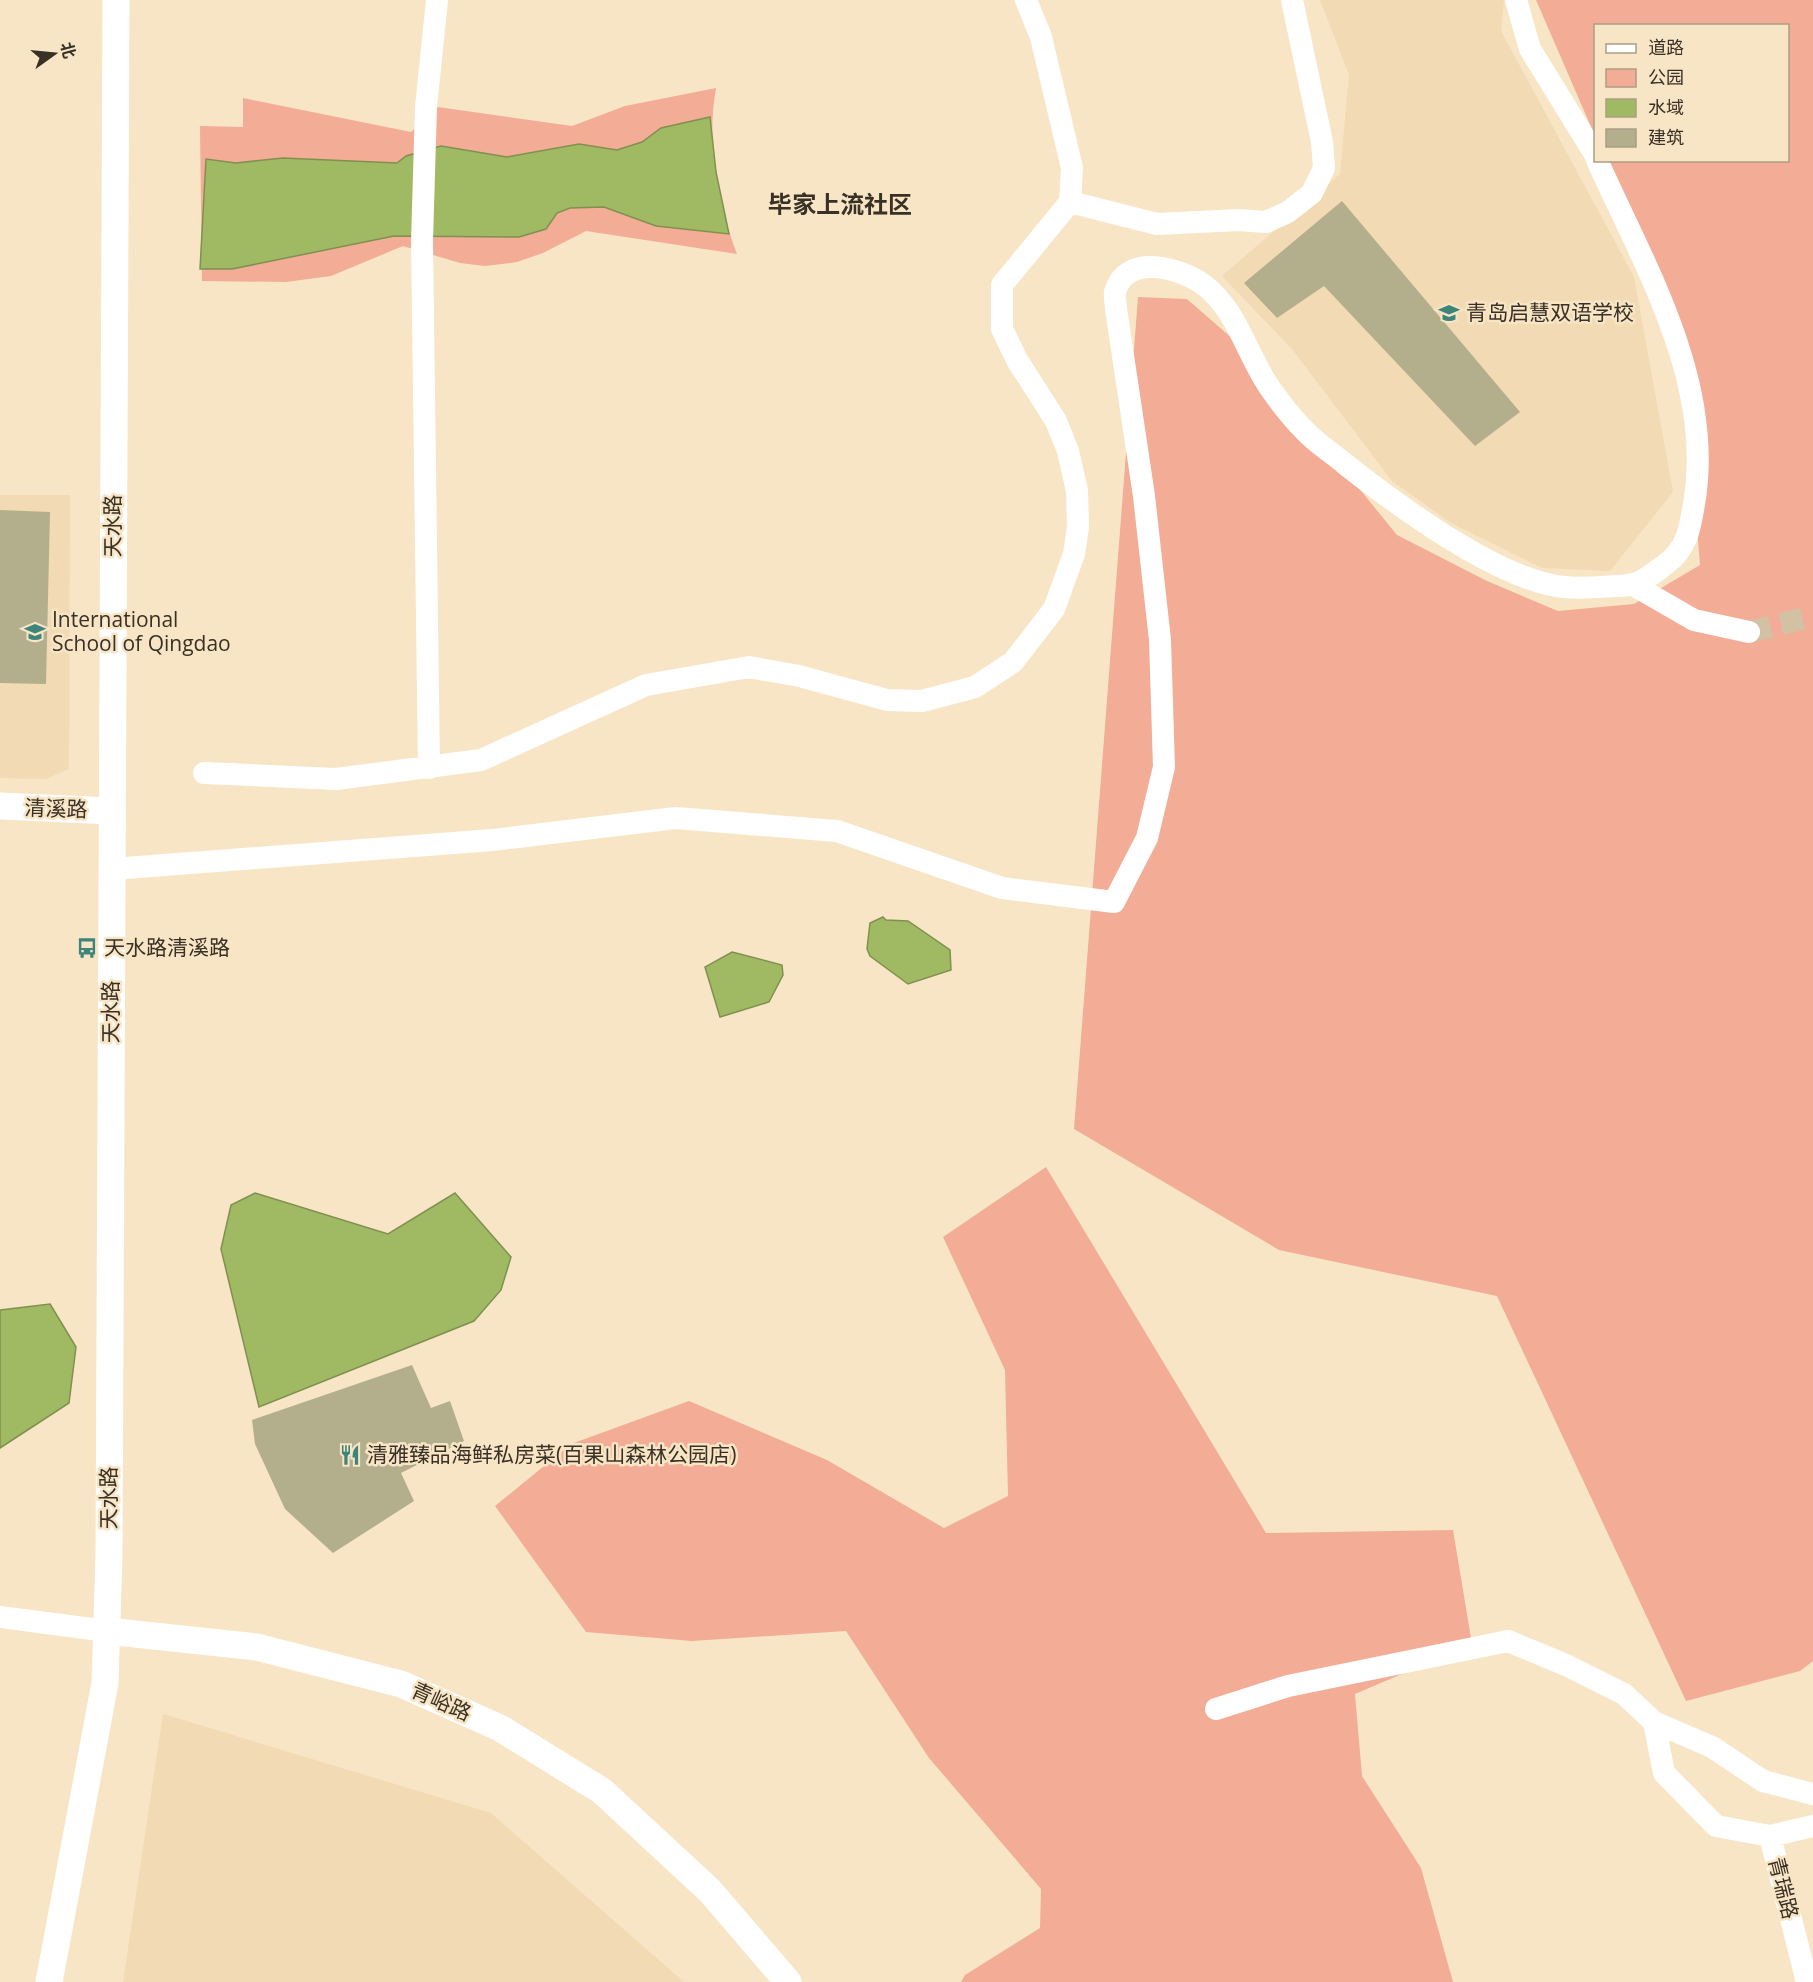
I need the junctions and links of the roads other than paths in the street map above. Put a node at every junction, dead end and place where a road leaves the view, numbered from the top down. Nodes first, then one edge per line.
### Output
1 (116, 0) edge
2 (437, 0) edge
3 (1026, 0) edge
4 (1292, 0) edge
5 (1516, 0) edge
6 (1594, 153) edge
7 (1599, 162) edge
8 (1070, 202) junction
9 (1635, 586) junction
10 (1749, 632) tunnel mouth
11 (429, 768) junction
12 (204, 773) dead end
13 (0, 806) edge
14 (112, 811) junction
15 (112, 869) junction
16 (0, 1617) edge
17 (107, 1631) junction
18 (1216, 1709) dead end
19 (1654, 1722) junction
20 (1813, 1794) edge
21 (1813, 1826) edge
22 (1770, 1836) junction
23 (49, 1982) edge
24 (788, 1982) edge
25 (1807, 1982) edge

1 - 14 street, 天水路
2 - 11 street
3 - 8 street
4 - 8 street
5 - 6 street
7 - 9 street
8 - 11 street
9 - 10 street
9 - 15 street
11 - 12 street
13 - 14 street, 清溪路
14 - 15 street, 天水路
15 - 17 street, 天水路
16 - 17 street, 青峪路
17 - 23 street, 天水路
17 - 24 street, 青峪路
18 - 19 street
19 - 20 street
19 - 22 street
21 - 22 street, 青瑞路
22 - 25 street, 青瑞路

